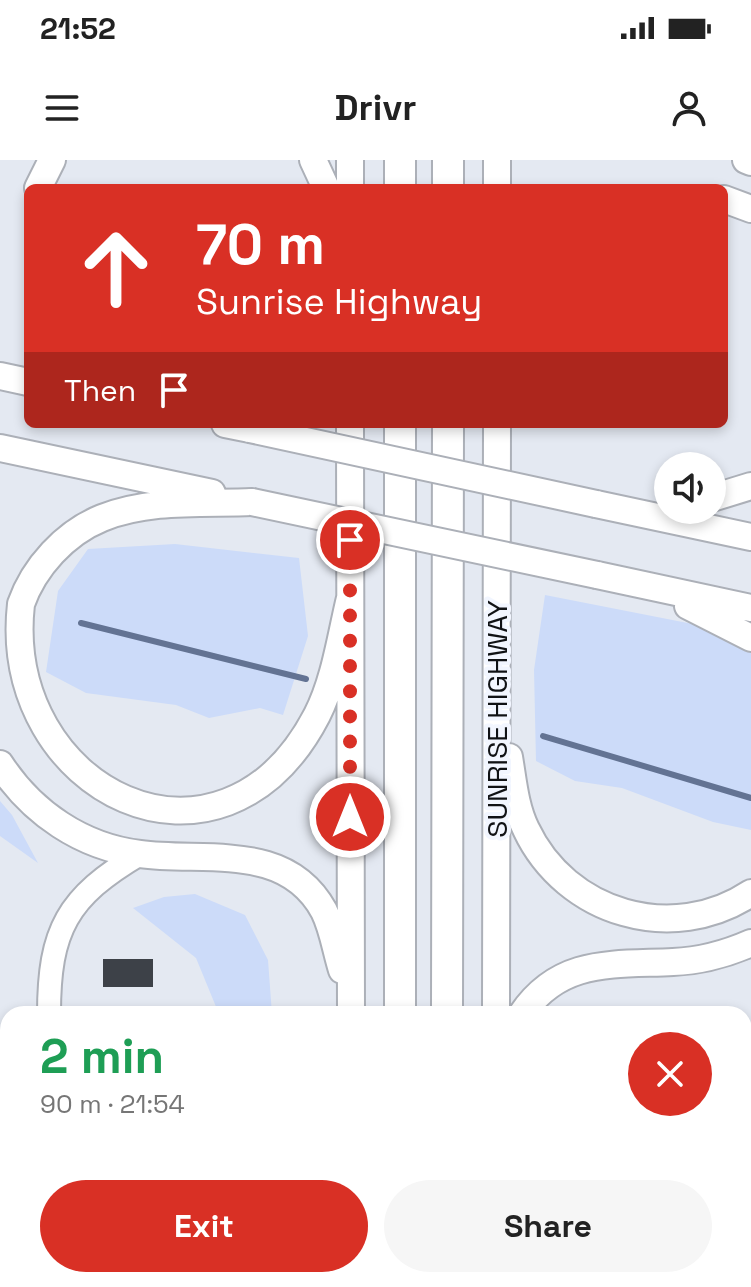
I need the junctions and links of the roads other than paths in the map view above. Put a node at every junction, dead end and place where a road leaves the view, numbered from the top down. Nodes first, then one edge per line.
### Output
1 (52, 160) edge
2 (313, 160) edge
3 (350, 160) edge
4 (400, 160) edge
5 (448, 160) edge
6 (497, 160) edge
7 (40, 184) edge
8 (324, 184) edge
9 (350, 184) edge
10 (400, 184) edge
11 (448, 184) edge
12 (497, 184) edge
13 (728, 200) edge
14 (751, 209) edge
15 (0, 376) edge
16 (24, 381) edge
17 (242, 428) edge
18 (350, 428) edge
19 (400, 428) edge
20 (448, 428) edge
21 (498, 431) edge
22 (0, 448) edge
23 (751, 486) edge
24 (726, 494) edge
25 (252, 502) junction
26 (654, 503) edge
27 (596, 504) junction
28 (751, 537) edge
29 (649, 587) junction
30 (350, 598) junction
31 (751, 608) edge
32 (751, 638) edge
33 (497, 687) junction
34 (0, 764) edge
35 (140, 854) junction
36 (751, 893) edge
37 (751, 943) edge
38 (49, 1006) edge
39 (350, 1006) edge
40 (351, 1006) edge
41 (400, 1006) edge
42 (447, 1006) edge
43 (496, 1006) edge
44 (529, 1006) edge

1 - 7 main road
2 - 8 main road
3 - 9 main road
4 - 10 highway
5 - 11 highway
6 - 12 main road
13 - 14 main road
15 - 16 main road
17 - 27 main road, bridge
18 - 30 main road
19 - 41 highway
20 - 42 highway, SUNRISE HIGHWAY
21 - 33 main road, SUNRISE HIGHWAY
22 - 25 main road
23 - 24 main road
25 - 29 main road, bridge
25 - 30 main road
26 - 27 main road
27 - 28 main road
29 - 31 main road
29 - 32 main road
30 - 40 main road
33 - 36 main road
33 - 43 main road, SUNRISE HIGHWAY
34 - 35 main road
35 - 38 street
35 - 39 main road
37 - 44 main road

